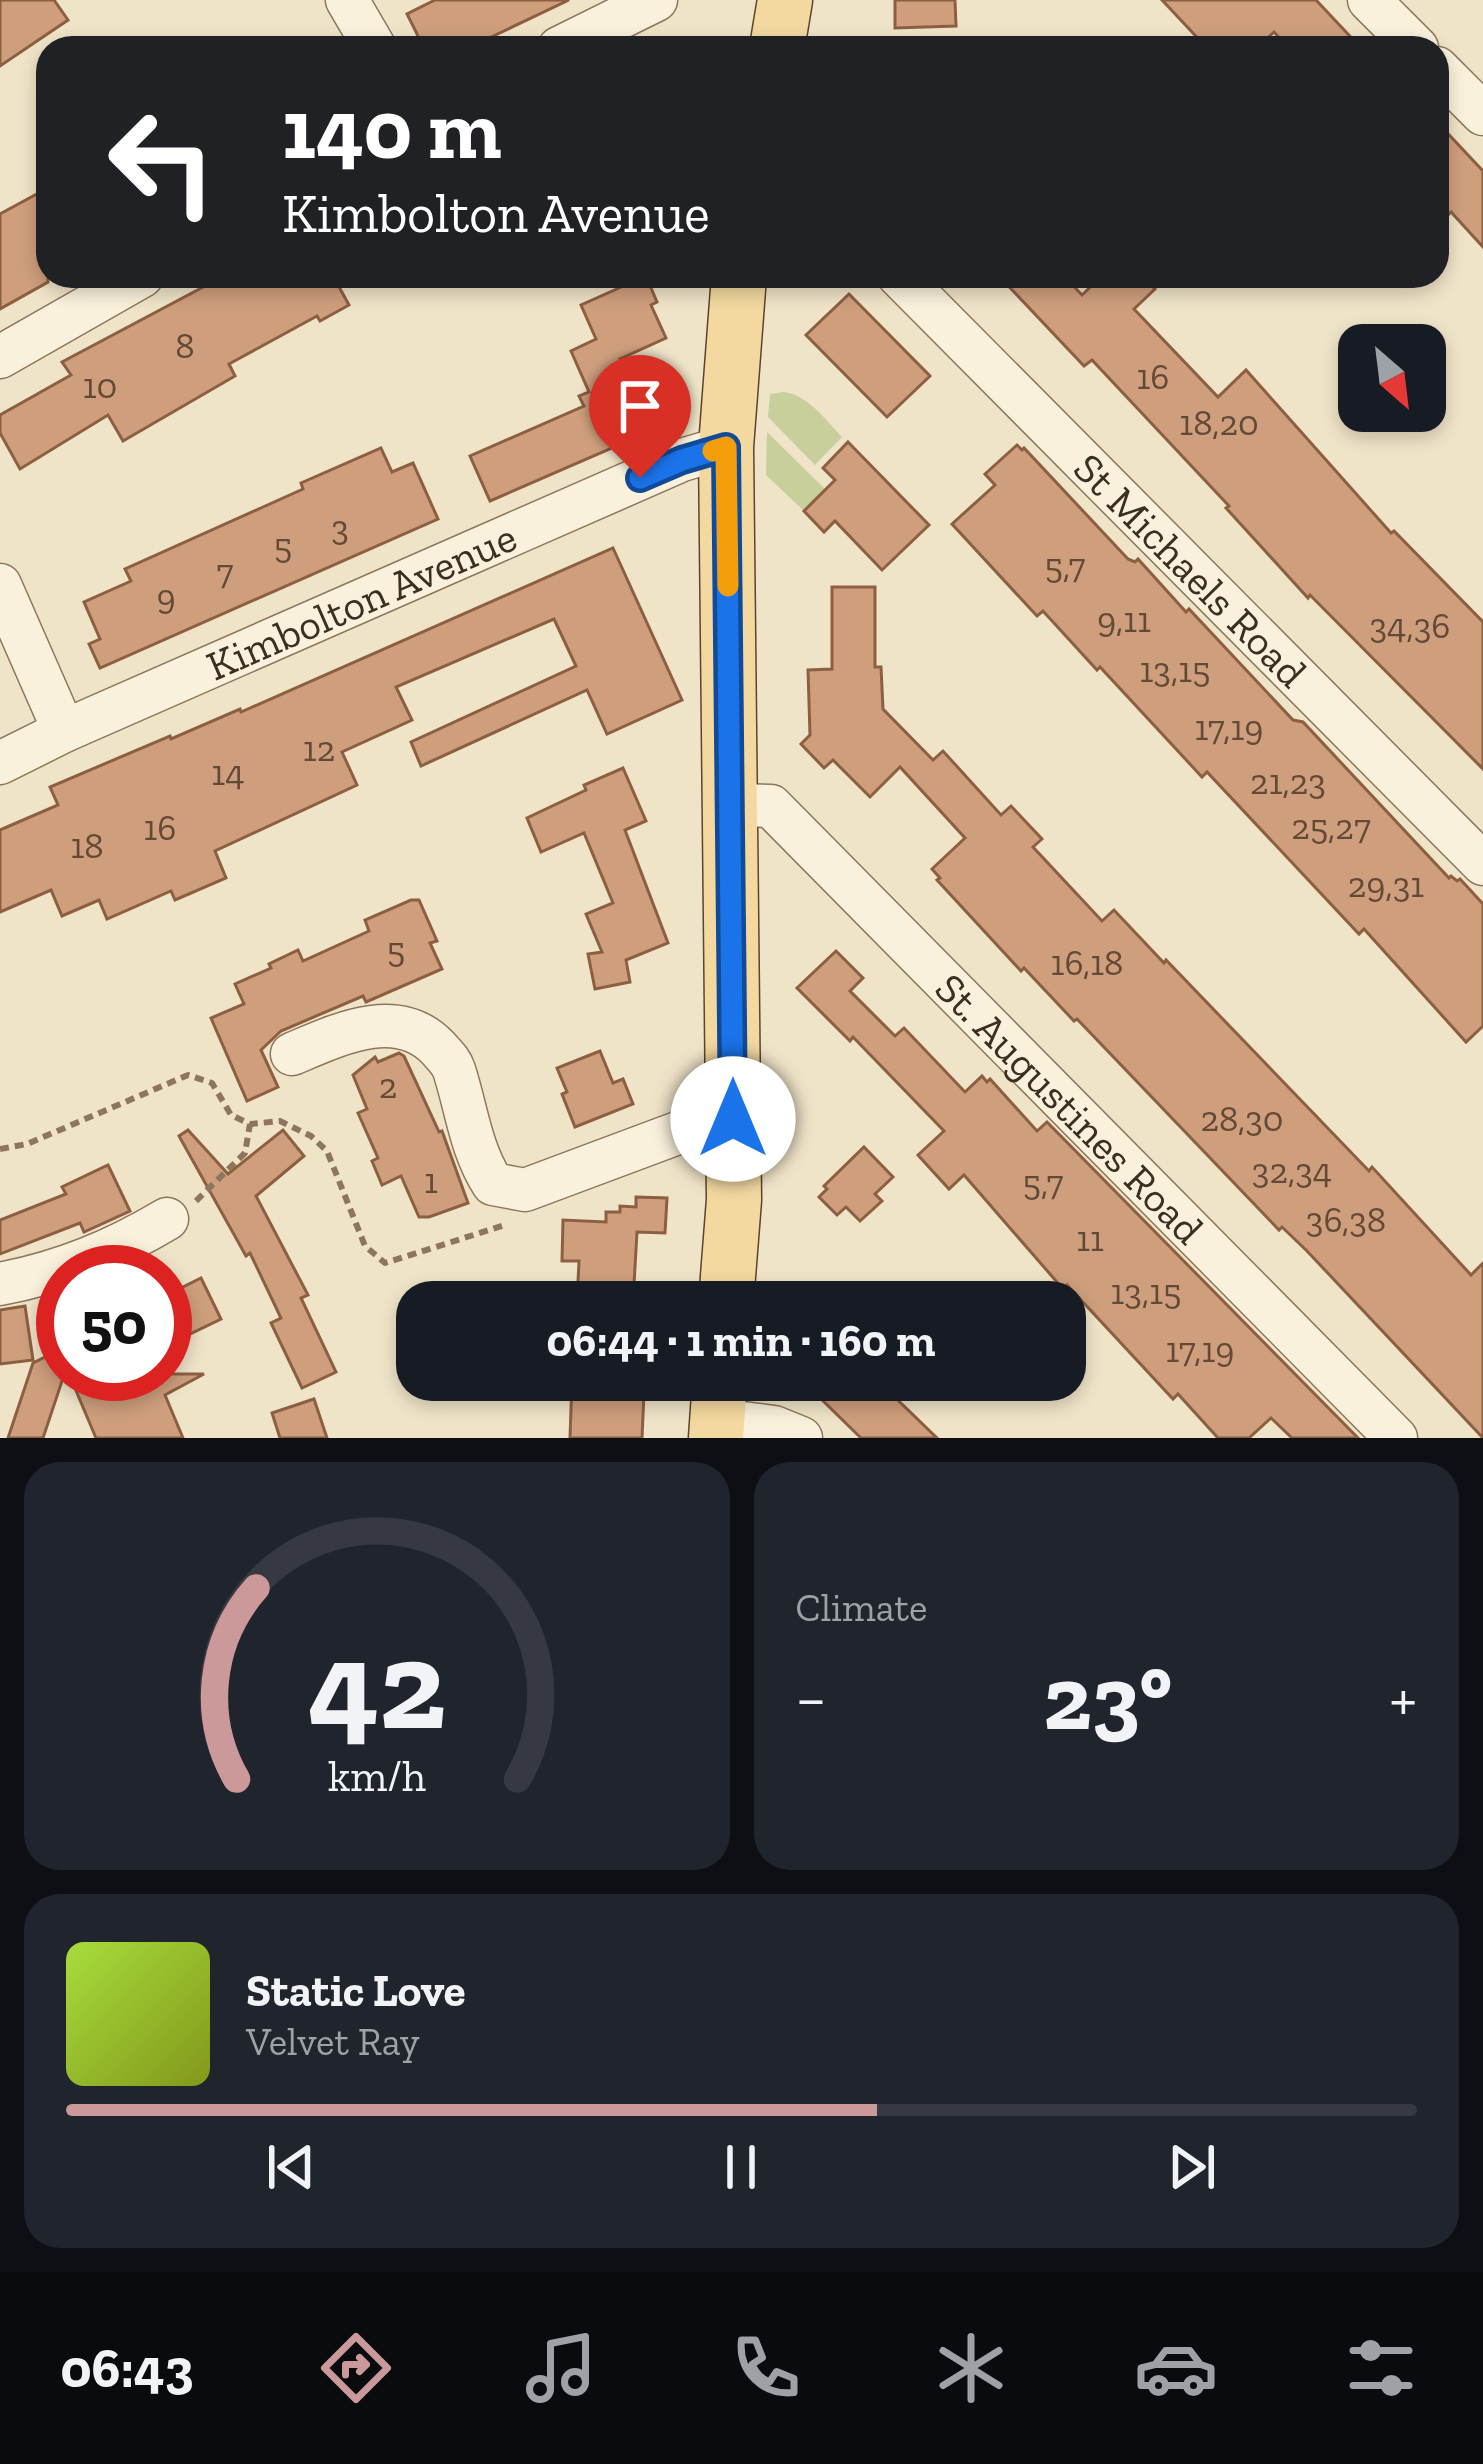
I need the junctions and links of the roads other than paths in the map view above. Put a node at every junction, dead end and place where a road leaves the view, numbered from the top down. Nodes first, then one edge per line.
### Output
1 (347, 0) edge
2 (656, 0) edge
3 (785, 0) edge
4 (1370, 0) edge
5 (368, 36) edge
6 (583, 36) edge
7 (779, 36) edge
8 (1405, 36) edge
9 (1449, 80) edge
10 (1483, 114) edge
11 (121, 288) edge
12 (738, 288) edge
13 (911, 288) edge
14 (0, 357) edge
15 (726, 447) junction
16 (0, 585) edge
17 (64, 731) junction
18 (0, 763) edge
19 (730, 805) junction
20 (1483, 864) edge
21 (292, 1054) dead end
22 (733, 1119) junction
23 (167, 1219) road end
24 (728, 1281) edge
25 (0, 1284) edge
26 (718, 1413) edge
27 (801, 1438) edge
28 (1396, 1438) edge

1 - 5 street
2 - 6 street
3 - 7 main road
4 - 8 street
9 - 10 street
11 - 14 street
12 - 15 main road
13 - 20 street, St Michaels Road
15 - 17 street, Kimbolton Avenue
15 - 19 main road
16 - 17 street
17 - 18 street, Kimbolton Avenue
19 - 22 main road
19 - 28 street, St. Augustines Road
21 - 22 street
22 - 24 main road
23 - 25 street
26 - 27 street

